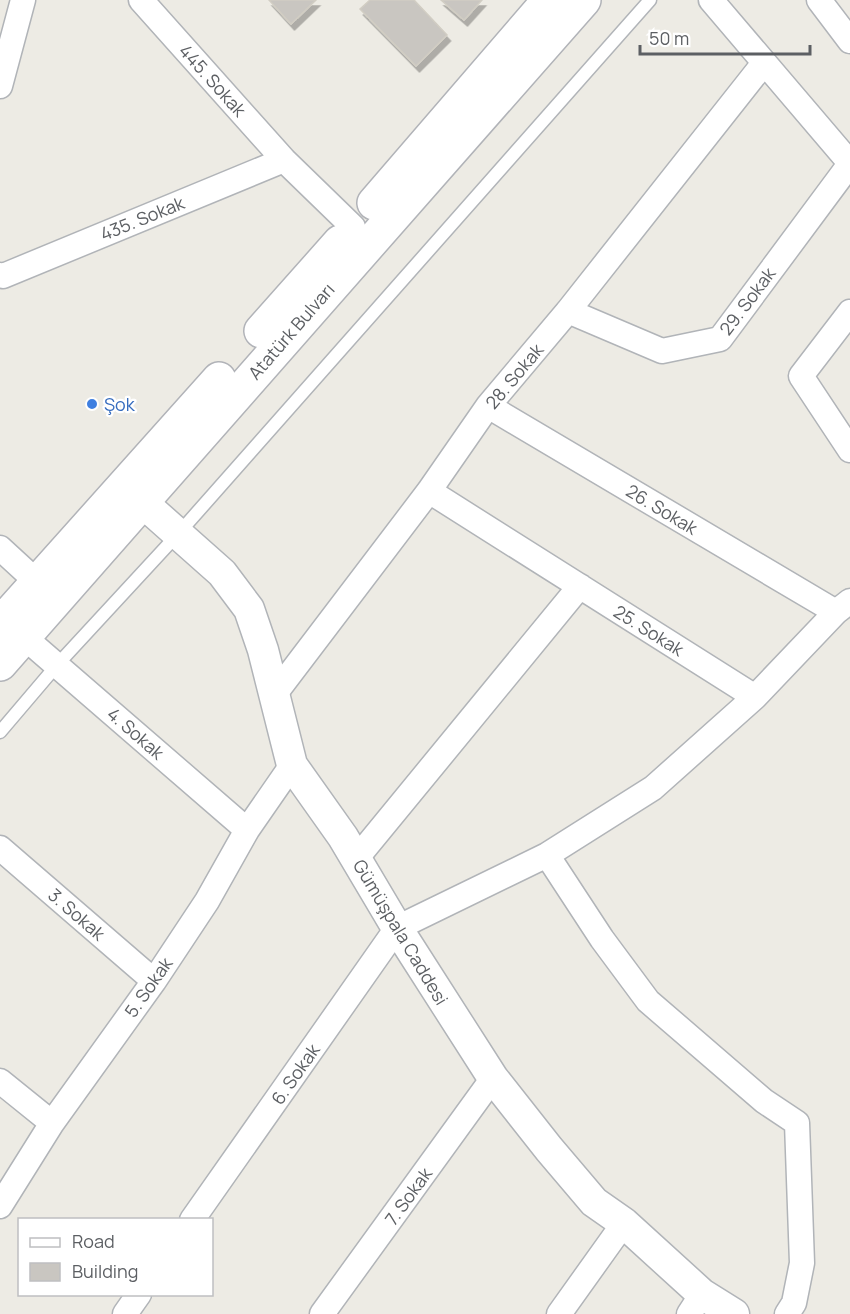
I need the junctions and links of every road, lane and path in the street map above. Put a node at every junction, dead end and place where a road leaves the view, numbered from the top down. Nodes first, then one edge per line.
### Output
1 (23, 0) edge
2 (141, 0) edge
3 (549, 0) edge
4 (584, 0) edge
5 (650, 0) edge
6 (711, 0) edge
7 (819, 0) edge
8 (850, 41) edge
9 (764, 63) junction
10 (0, 86) edge
11 (284, 160) junction
12 (850, 164) edge
13 (353, 227) junction
14 (0, 275) edge
15 (568, 311) junction
16 (850, 312) edge
17 (488, 406) junction
18 (850, 450) edge
19 (429, 491) junction
20 (142, 502) junction
21 (177, 534) junction
22 (0, 548) edge
23 (37, 582) junction
24 (580, 586) junction
25 (843, 606) edge
26 (12, 631) edge
27 (0, 664) edge
28 (57, 665) junction
29 (274, 695) junction
30 (755, 697) junction
31 (0, 732) edge
32 (292, 765) junction
33 (248, 830) junction
34 (0, 848) edge
35 (548, 855) junction
36 (356, 858) junction
37 (397, 928) junction
38 (154, 981) junction
39 (493, 1078) junction
40 (0, 1081) edge
41 (52, 1124) junction
42 (0, 1206) edge
43 (193, 1218) edge
44 (624, 1223) junction
45 (139, 1296) edge
46 (695, 1304) edge
47 (126, 1314) edge
48 (322, 1314) edge
49 (559, 1314) edge
50 (734, 1314) edge
51 (787, 1314) edge

1 - 10 street
2 - 11 street, 445. Sokak
3 - 13 main road, Atatürk Bulvarı
4 - 20 main road, Atatürk Bulvarı
5 - 21 lane
6 - 9 street, 29. Sokak
7 - 8 street
9 - 12 street, 29. Sokak
9 - 15 street, 28. Sokak
11 - 13 street, 445. Sokak
11 - 14 street, 435. Sokak
12 - 15 street, 29. Sokak
13 - 23 main road, Atatürk Bulvarı
15 - 17 street, 28. Sokak
16 - 18 street
17 - 19 street, 28. Sokak
17 - 25 street, 26. Sokak
19 - 24 street, 25. Sokak
19 - 29 street, 28. Sokak
20 - 21 street, Gümüşpala Caddesi
20 - 26 main road, Atatürk Bulvarı
21 - 28 lane
21 - 29 street, Gümüşpala Caddesi
22 - 23 street
23 - 26 main road, Atatürk Bulvarı
24 - 30 street, 25. Sokak
24 - 36 street
25 - 30 street
26 - 27 main road, Atatürk Bulvarı
26 - 28 street, 4. Sokak
28 - 31 lane
28 - 33 street, 4. Sokak
29 - 32 street, Gümüşpala Caddesi
30 - 35 street
32 - 33 street, 5. Sokak
32 - 36 street, Gümüşpala Caddesi
33 - 38 street, 5. Sokak
34 - 38 street, 3. Sokak
35 - 37 street
35 - 51 street
36 - 37 street, Gümüşpala Caddesi
37 - 39 street, Gümüşpala Caddesi
37 - 43 street, 6. Sokak
38 - 41 street, 5. Sokak
39 - 44 street, Gümüşpala Caddesi
39 - 48 street, 7. Sokak
40 - 41 street
41 - 42 street, 5. Sokak
44 - 46 street, Gümüşpala Caddesi
44 - 49 street
45 - 47 street
46 - 50 street, Gümüşpala Caddesi

